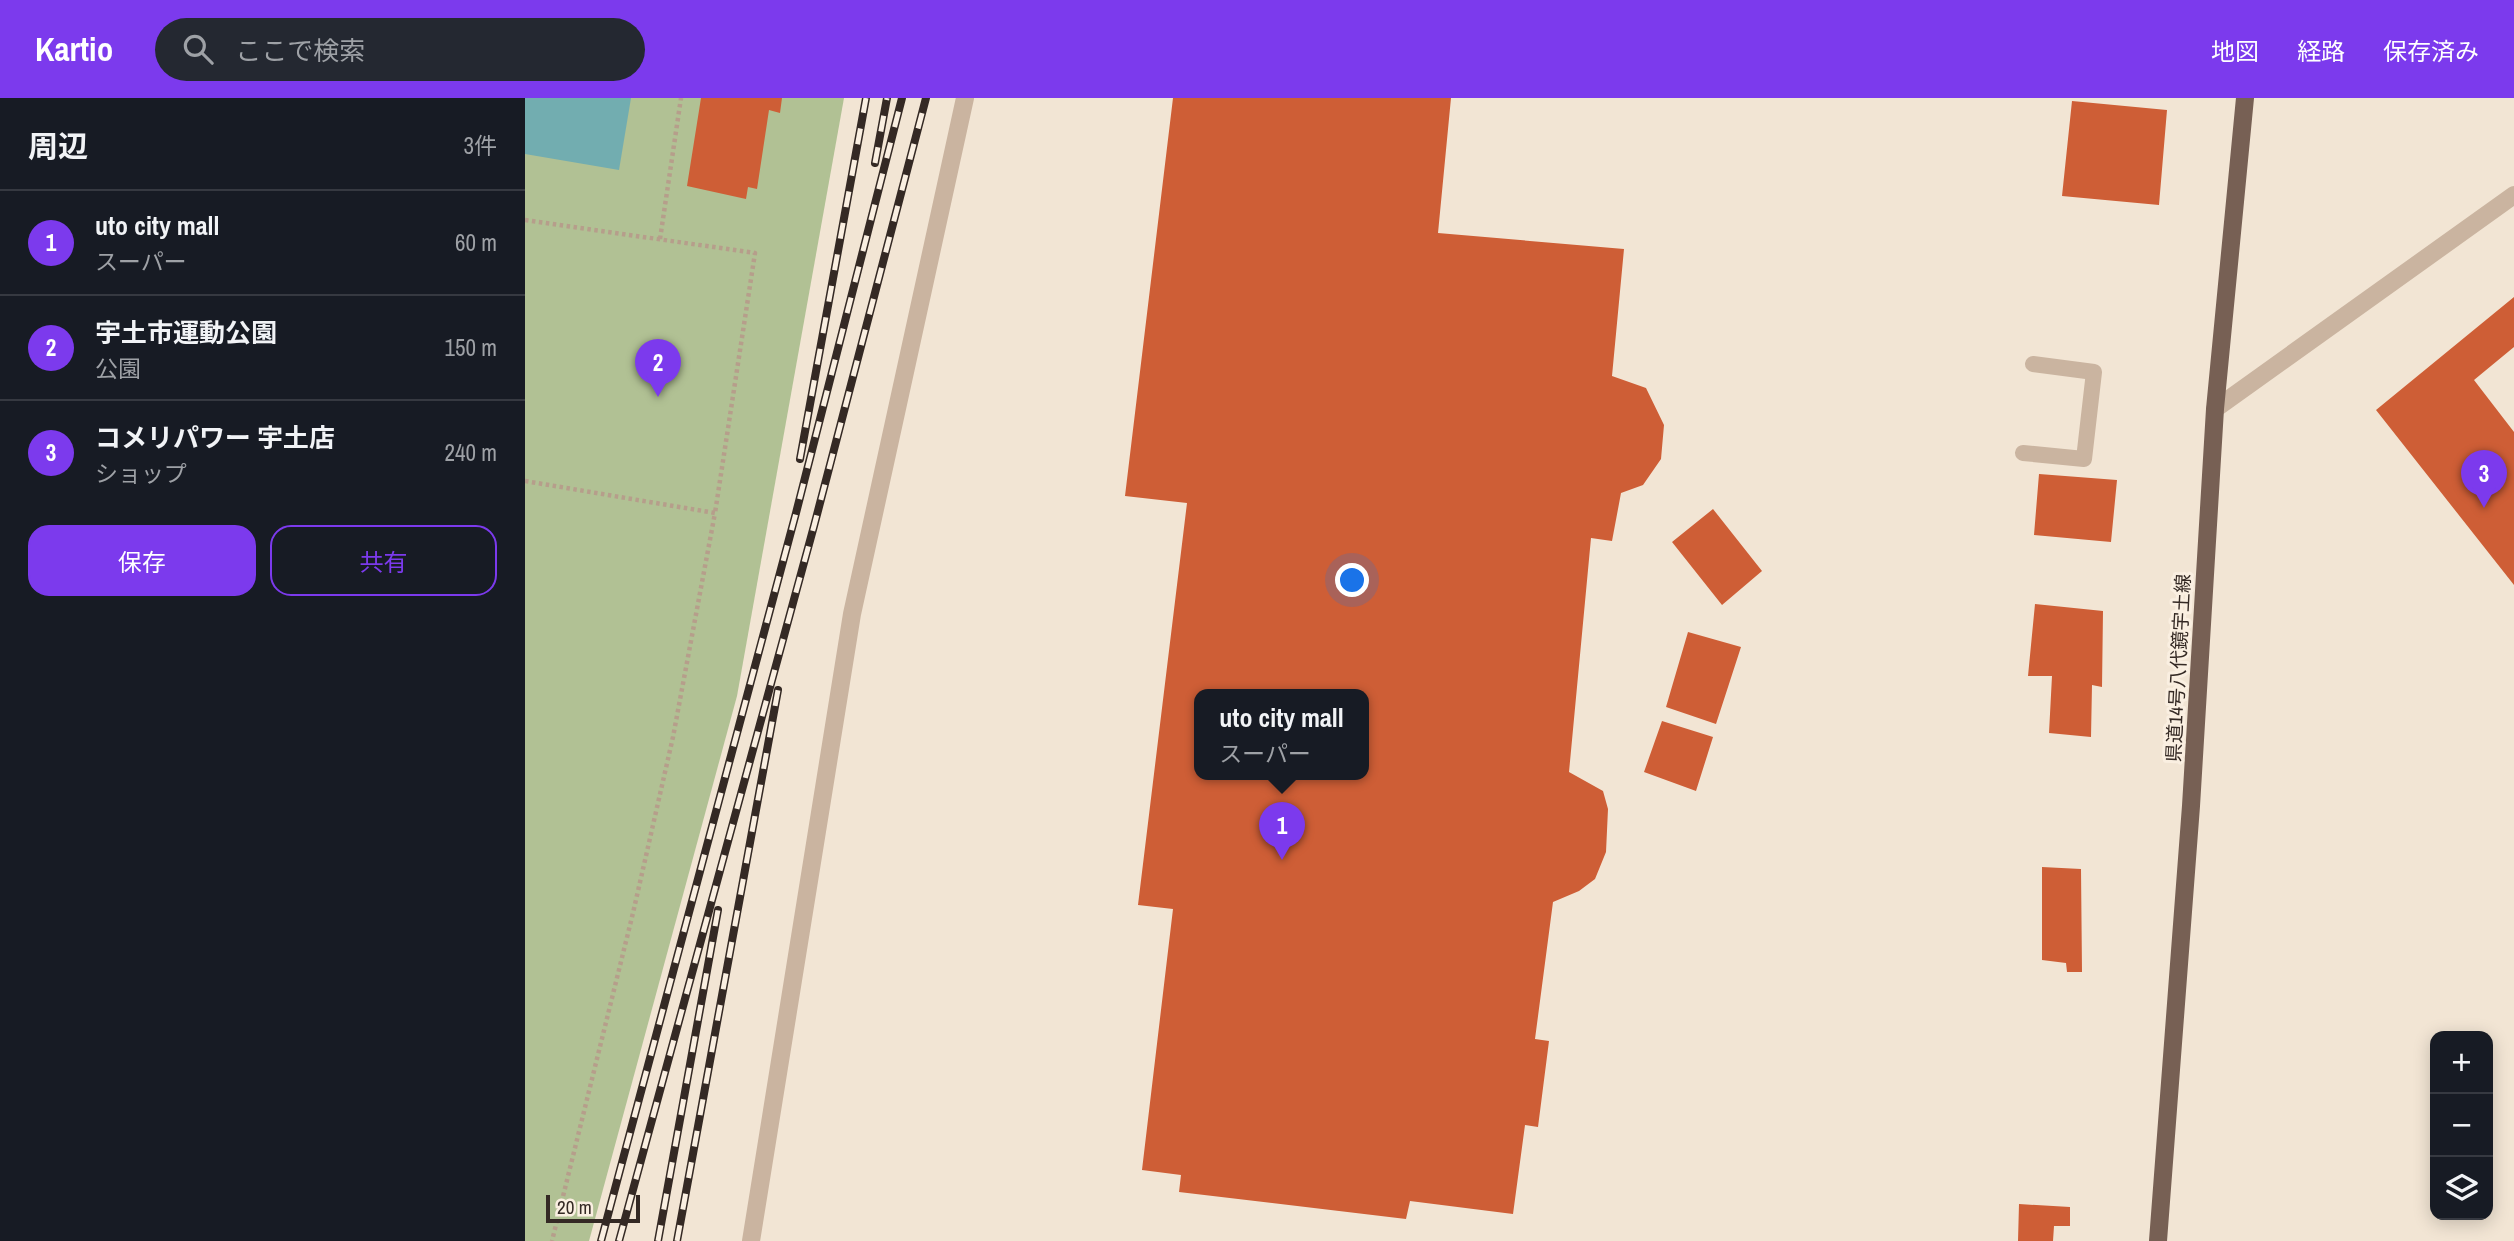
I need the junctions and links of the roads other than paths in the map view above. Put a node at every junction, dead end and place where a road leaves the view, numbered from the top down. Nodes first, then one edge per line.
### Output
1 (965, 98) edge
2 (2245, 98) edge
3 (2514, 195) edge
4 (2033, 364) dead end
5 (2215, 409) junction
6 (2023, 453) dead end
7 (751, 1241) edge
8 (2158, 1241) edge

1 - 7 street
2 - 5 main road, 県道14号八代鏡宇土線
3 - 5 street
4 - 6 lane
5 - 8 main road, 県道14号八代鏡宇土線

